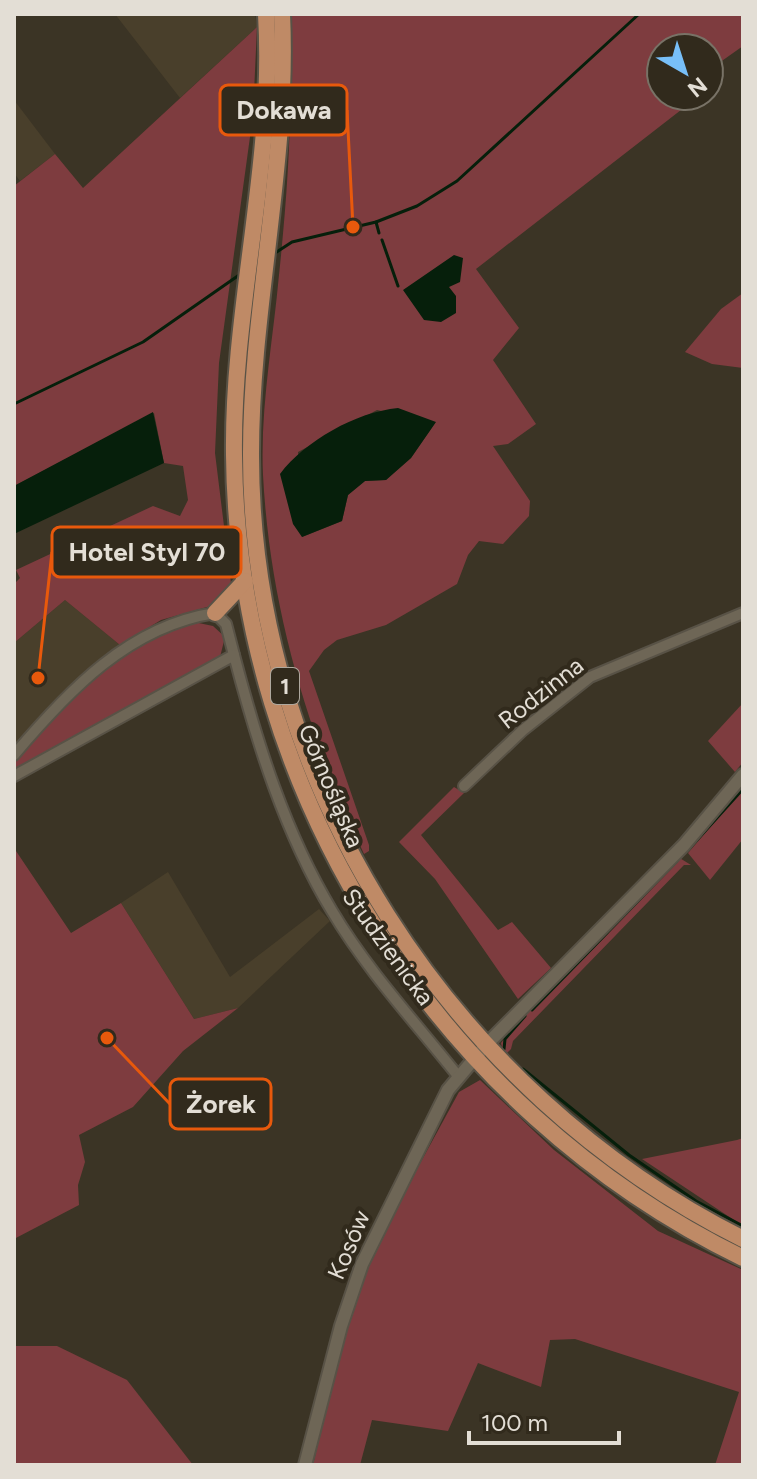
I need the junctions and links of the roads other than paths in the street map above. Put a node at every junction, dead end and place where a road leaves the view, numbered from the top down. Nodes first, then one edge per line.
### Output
1 (266, 14) edge
2 (282, 14) edge
3 (245, 581) junction
4 (215, 613) junction
5 (743, 613) edge
6 (234, 655) junction
7 (14, 755) edge
8 (743, 775) edge
9 (14, 776) edge
10 (464, 786) dead end
11 (485, 1046) junction
12 (474, 1059) junction
13 (458, 1076) junction
14 (743, 1239) edge
15 (743, 1258) edge
16 (305, 1465) edge

1 - 3 main road, Górnośląska / 1
2 - 11 main road, Górnośląska / 1
3 - 4 main road
3 - 12 main road, Górnośląska / 1
4 - 6 street, Studzienicka
4 - 7 street
5 - 10 street, Rodzinna
6 - 9 street
6 - 13 street, Studzienicka
8 - 11 street
11 - 12 street
11 - 14 main road, Górnośląska / 1
12 - 13 street, Kosów
12 - 15 main road, Górnośląska / 1
13 - 16 street, Kosów

